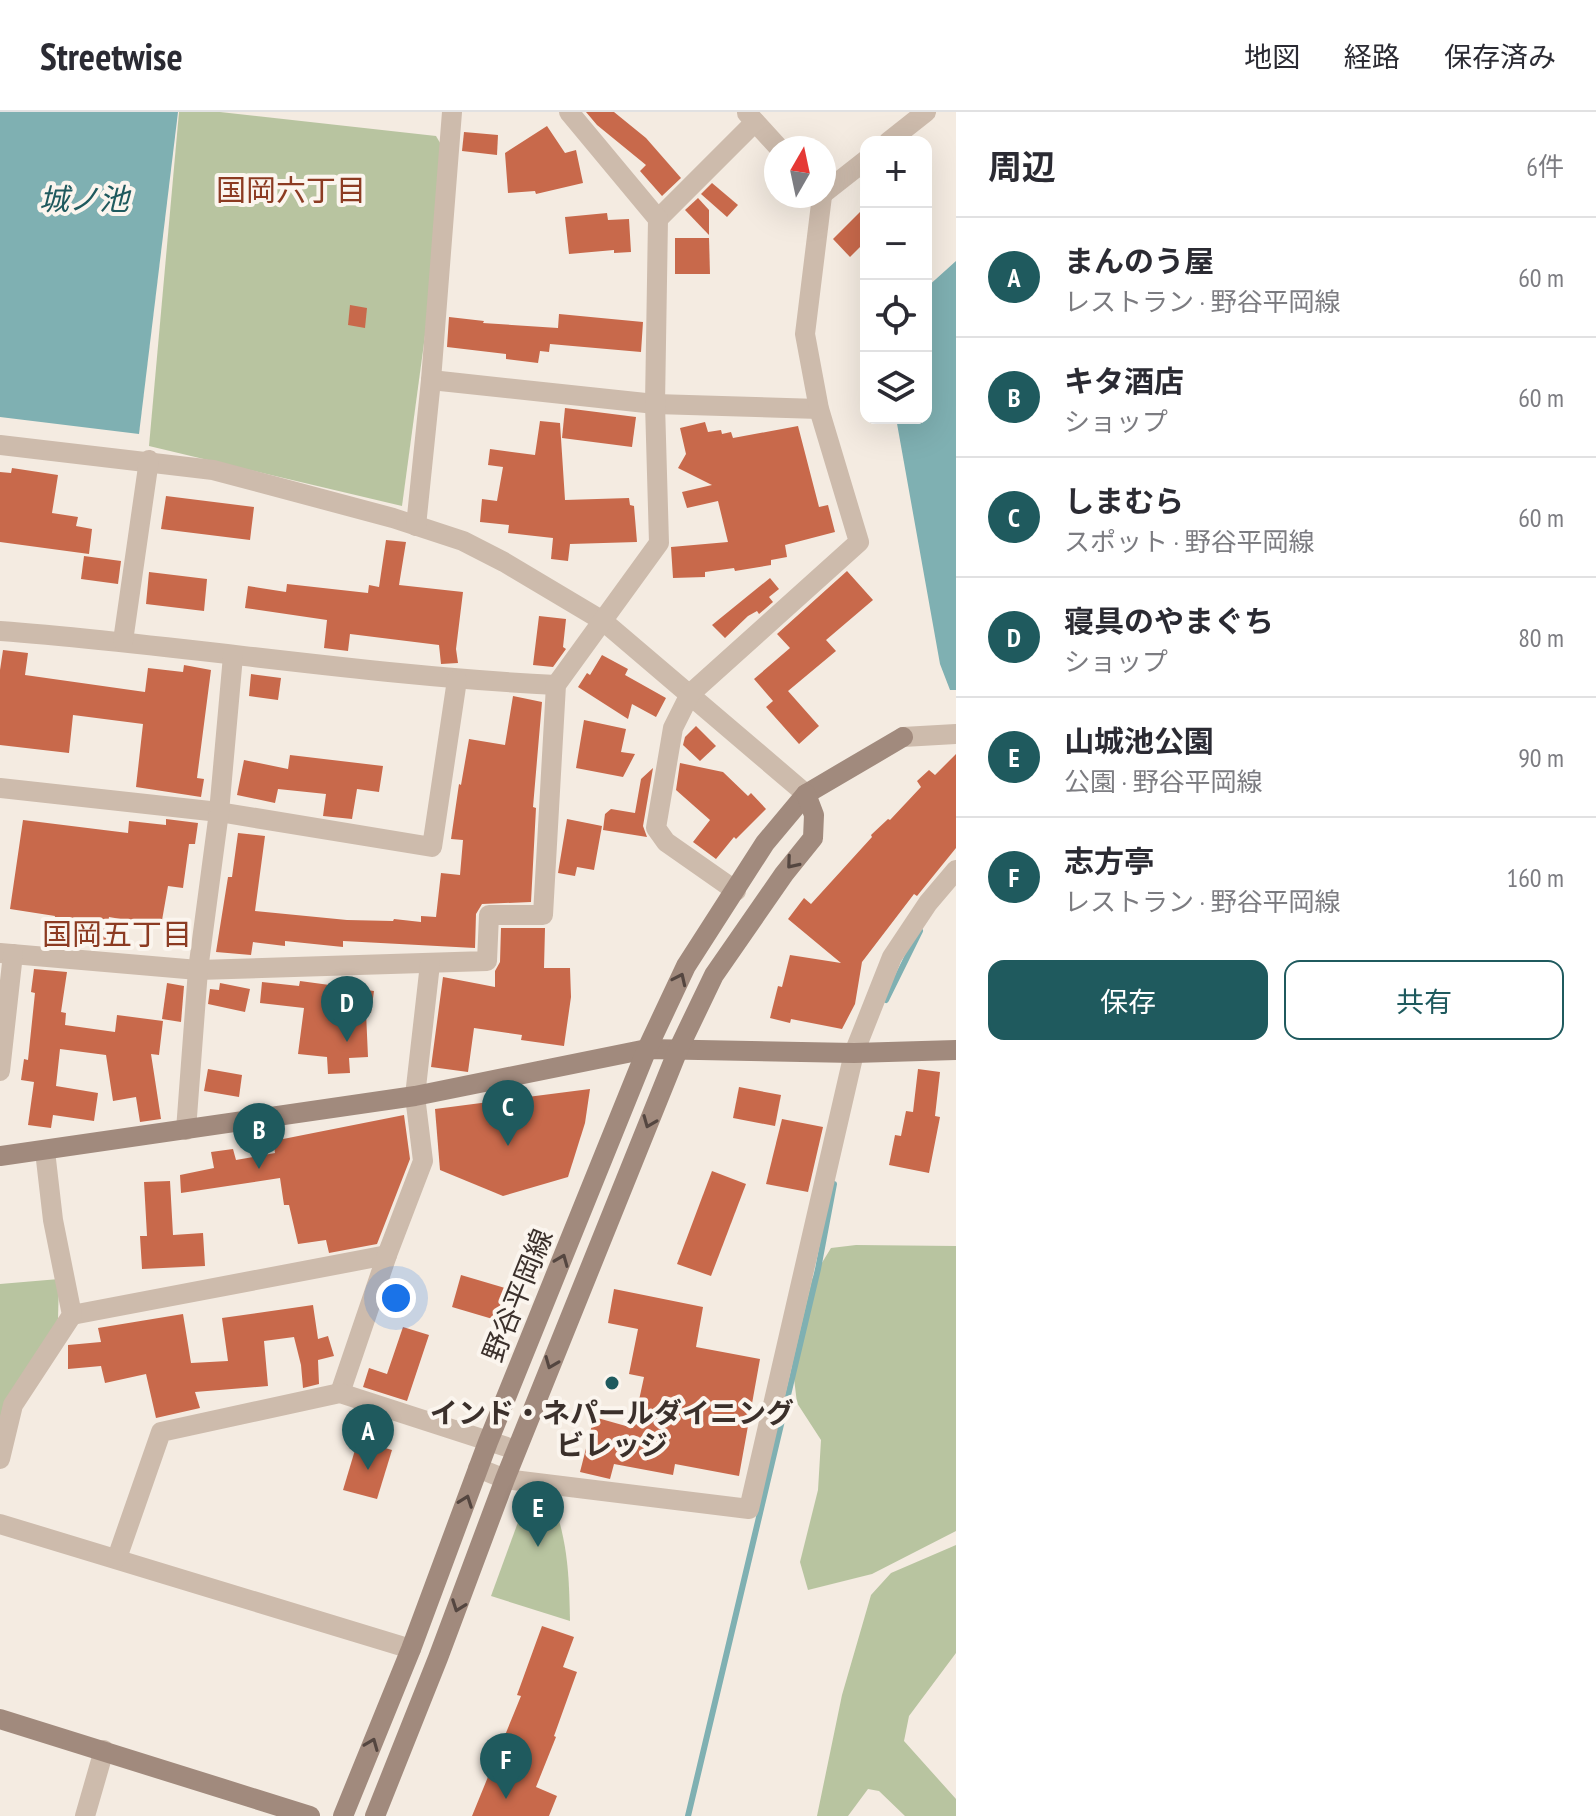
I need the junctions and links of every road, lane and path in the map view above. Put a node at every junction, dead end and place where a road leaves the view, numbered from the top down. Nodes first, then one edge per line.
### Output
1 (452, 112) edge
2 (569, 112) edge
3 (926, 112) edge
4 (750, 117) edge
5 (768, 136) edge
6 (896, 136) edge
7 (860, 165) edge
8 (836, 184) edge
9 (821, 208) edge
10 (658, 219) junction
11 (431, 380) junction
12 (655, 404) junction
13 (819, 409) junction
14 (0, 445) edge
15 (149, 460) junction
16 (416, 526) junction
17 (603, 621) junction
18 (0, 631) edge
19 (123, 641) junction
20 (233, 656) junction
21 (457, 680) junction
22 (556, 685) junction
23 (690, 694) junction
24 (956, 734) edge
25 (903, 737) joint
26 (0, 788) edge
27 (806, 794) junction
28 (219, 812) junction
29 (956, 870) edge
30 (736, 891) junction
31 (6, 954) edge
32 (430, 964) junction
33 (198, 970) junction
34 (647, 1049) junction
35 (678, 1050) junction
36 (956, 1050) edge
37 (854, 1053) junction
38 (0, 1071) edge
39 (415, 1096) junction
40 (186, 1130) junction
41 (45, 1151) junction
42 (0, 1156) edge
43 (387, 1255) junction
44 (72, 1315) junction
45 (340, 1393) junction
46 (488, 1442) junction
47 (516, 1450) junction
48 (0, 1459) edge
49 (478, 1468) junction
50 (505, 1479) junction
51 (0, 1524) edge
52 (117, 1558) junction
53 (411, 1649) junction
54 (0, 1719) edge
55 (104, 1750) junction
56 (85, 1816) edge
57 (310, 1816) edge
58 (343, 1816) edge
59 (375, 1816) edge

1 - 11 street
2 - 10 street
3 - 6 street
4 - 5 street
4 - 10 street
7 - 8 street
9 - 13 street
10 - 12 street
11 - 12 street
11 - 16 street
12 - 13 street
12 - 17 street
13 - 23 street
14 - 15 street
15 - 16 street
15 - 19 street
16 - 17 street
17 - 22 street
17 - 23 street
18 - 19 street
19 - 20 street
20 - 21 street
20 - 28 street
21 - 22 street
21 - 28 street
22 - 32 street
23 - 27 street
23 - 30 street
24 - 25 street
25 - 27 main road, 野谷平岡線
26 - 28 street
27 - 30 main road, 野谷平岡線
27 -> 35 main road, 野谷平岡線
28 - 33 street
29 - 37 street
34 -> 30 main road, 野谷平岡線
31 - 33 street
31 - 38 street
32 - 33 street
32 - 39 street
33 - 40 street
34 - 35 main road
34 - 39 main road
46 -> 34 main road, 野谷平岡線
35 - 37 main road
35 -> 47 main road, 野谷平岡線
36 - 37 main road
37 - 50 street
39 - 40 main road
39 - 43 street
40 - 41 main road
41 - 42 main road
41 - 44 street
43 - 44 street
43 - 45 street
44 - 48 street
45 - 46 street
45 - 52 street
46 - 47 street
46 - 49 main road, 野谷平岡線
47 - 50 main road, 野谷平岡線
49 - 50 street
53 -> 49 main road, 野谷平岡線
50 -> 59 main road, 野谷平岡線
51 - 52 street
52 - 53 street
58 -> 53 main road, 野谷平岡線
54 - 55 main road
55 - 56 street
55 - 57 main road

